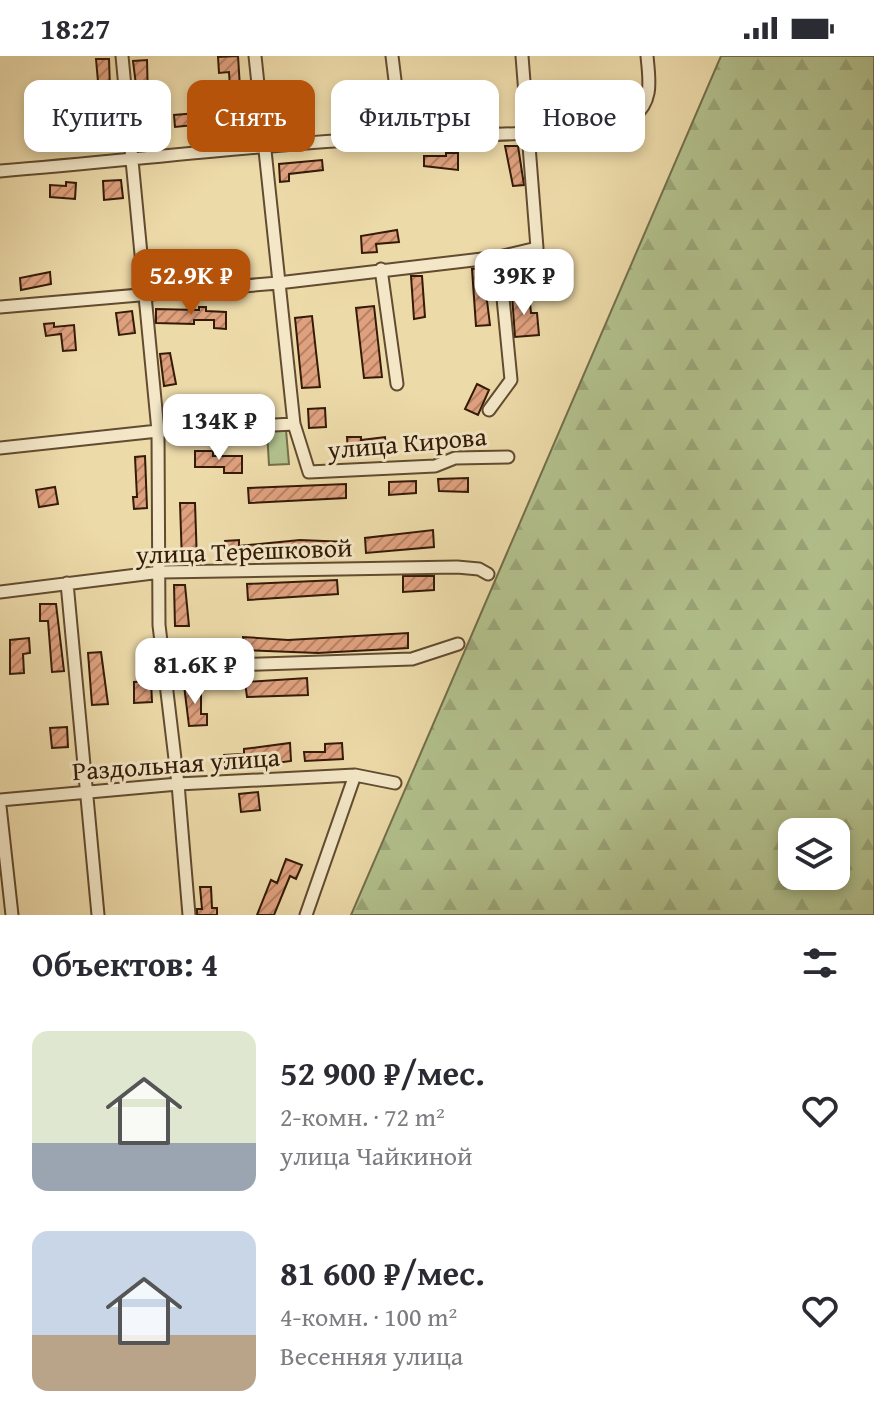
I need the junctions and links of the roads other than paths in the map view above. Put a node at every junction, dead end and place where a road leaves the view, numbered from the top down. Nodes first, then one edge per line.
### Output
1 (122, 56) edge
2 (255, 56) edge
3 (392, 56) edge
4 (522, 56) edge
5 (647, 56) edge
6 (258, 80) edge
7 (395, 80) edge
8 (525, 80) edge
9 (645, 106) edge
10 (229, 152) edge
11 (265, 152) edge
12 (532, 152) edge
13 (133, 160) junction
14 (0, 171) edge
15 (499, 257) junction
16 (381, 269) junction
17 (278, 283) junction
18 (145, 295) junction
19 (0, 307) edge
20 (397, 384) dead end
21 (489, 410) dead end
22 (294, 424) junction
23 (158, 431) junction
24 (0, 448) edge
25 (508, 457) dead end
26 (161, 572) junction
27 (488, 574) dead end
28 (67, 583) junction
29 (0, 592) edge
30 (458, 644) dead end
31 (166, 667) junction
32 (355, 775) junction
33 (395, 783) dead end
34 (178, 784) junction
35 (88, 792) junction
36 (0, 800) edge
37 (0, 806) edge
38 (12, 915) edge
39 (98, 915) edge
40 (189, 915) edge
41 (306, 915) edge

1 - 13 street
2 - 6 street
3 - 7 street
4 - 8 street
5 - 9 street
10 - 13 street
11 - 17 street
12 - 15 street
13 - 14 street
13 - 18 street
15 - 16 street
15 - 21 street
16 - 17 street
16 - 20 street
17 - 18 street
17 - 22 street
18 - 19 street
18 - 23 street
22 - 23 street, улица Кирова
22 - 25 street, улица Кирова
23 - 24 street, улица Кирова
23 - 26 street
26 - 27 street, улица Терешковой
26 - 28 street, улица Терешковой
26 - 31 street
28 - 29 street, улица Терешковой
28 - 35 street
30 - 31 street
31 - 34 street
32 - 33 street, Раздольная улица
32 - 34 street, Раздольная улица
32 - 41 street
34 - 35 street, Раздольная улица
34 - 40 street
35 - 36 street, Раздольная улица
35 - 39 street
37 - 38 street

